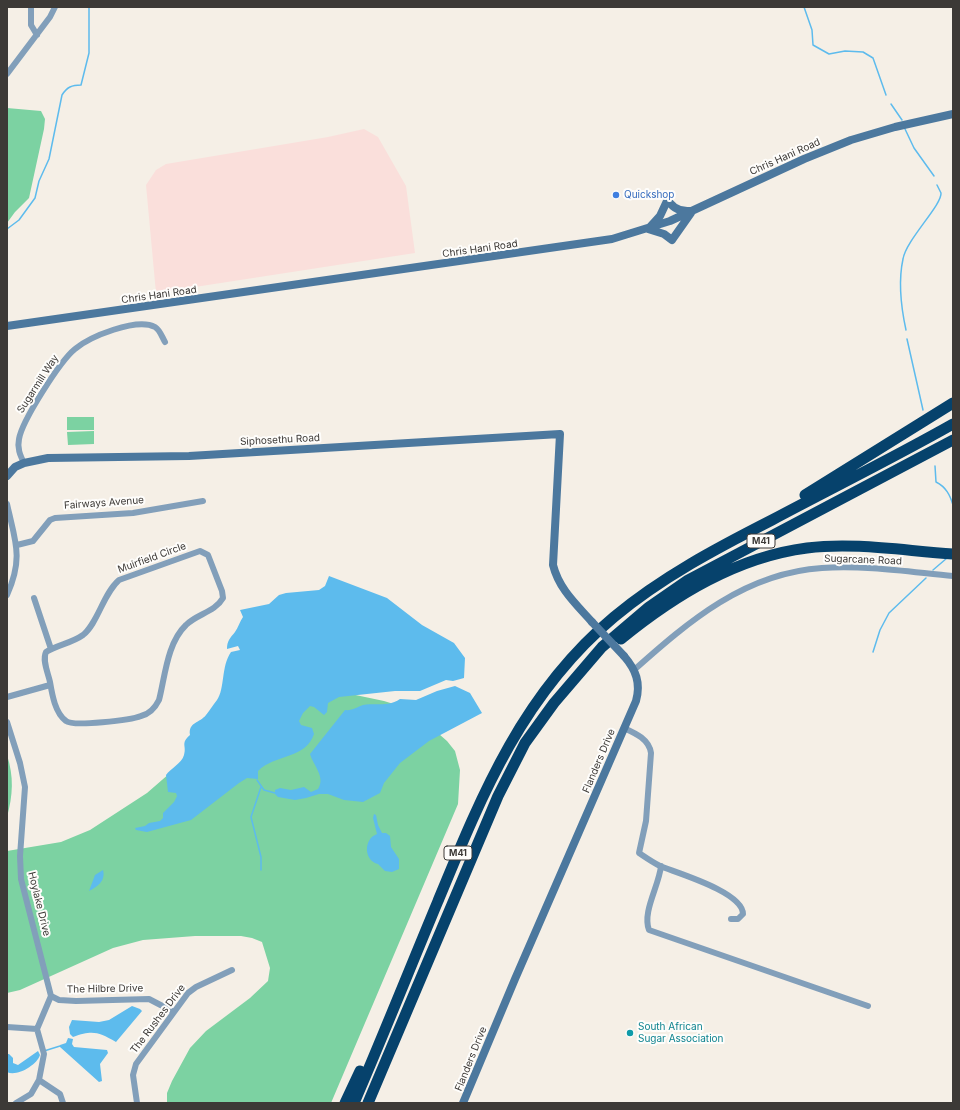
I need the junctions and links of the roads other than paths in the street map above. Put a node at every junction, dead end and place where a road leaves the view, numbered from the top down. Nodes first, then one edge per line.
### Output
1 (31, 7) edge
2 (55, 7) edge
3 (37, 35) junction
4 (7, 74) edge
5 (953, 110) edge
6 (953, 114) edge
7 (935, 117) junction
8 (693, 211) junction
9 (648, 229) junction
10 (7, 326) edge
11 (165, 342) dead end
12 (953, 403) edge
13 (953, 424) edge
14 (560, 434) joint
15 (953, 440) edge
16 (24, 463) junction
17 (7, 476) edge
18 (203, 500) dead end
19 (7, 504) edge
20 (747, 533) junction
21 (17, 544) junction
22 (953, 554) edge
23 (953, 576) edge
24 (7, 595) edge
25 (34, 598) dead end
26 (51, 649) junction
27 (586, 667) junction
28 (634, 670) junction
29 (50, 685) junction
30 (7, 697) edge
31 (7, 722) edge
32 (624, 728) junction
33 (661, 866) junction
34 (731, 920) dead end
35 (413, 962) junction
36 (232, 970) dead end
37 (51, 996) junction
38 (412, 999) junction
39 (868, 1006) dead end
40 (174, 1012) junction
41 (7, 1027) edge
42 (37, 1029) junction
43 (39, 1080) junction
44 (16, 1103) edge
45 (63, 1103) edge
46 (137, 1103) edge
47 (345, 1103) edge
48 (354, 1103) edge
49 (368, 1103) edge
50 (375, 1103) edge
51 (463, 1103) edge

1 - 3 street
2 - 3 street
3 - 4 street
5 - 7 street, Chris Hani Road
6 - 7 street, Chris Hani Road
7 - 8 street, Chris Hani Road
8 - 9 street, Chris Hani Road
8 - 9 street
8 - 9 street
9 - 10 street, Chris Hani Road
11 - 16 street, Sugarmill Way
12 - 20 highway
13 - 20 highway, M41
14 - 16 street, Siphosethu Road
14 - 28 street, Flanders Drive, bridge
15 - 27 highway, M41
16 - 17 street, Siphosethu Road
18 - 21 street, Fairways Avenue
19 - 21 street
20 - 35 highway, M41
21 - 24 street
22 - 27 highway
23 - 28 street, Sugarcane Road
25 - 26 street
26 - 29 street, Muirfield Circle
26 - 29 street, Muirfield Circle
27 - 38 highway, M41
28 - 32 street, Flanders Drive
29 - 30 street
31 - 37 street, Hoylake Drive
32 - 33 street
32 - 51 street, Flanders Drive
33 - 34 street
33 - 39 street
35 - 47 highway
35 - 48 highway, M41
36 - 40 street, The Rushes Drive
37 - 40 street, The Hilbre Drive
37 - 42 street
38 - 49 highway, M41
38 - 50 highway
40 - 46 street, The Rushes Drive
41 - 42 street
42 - 43 street
43 - 44 street
43 - 45 street

